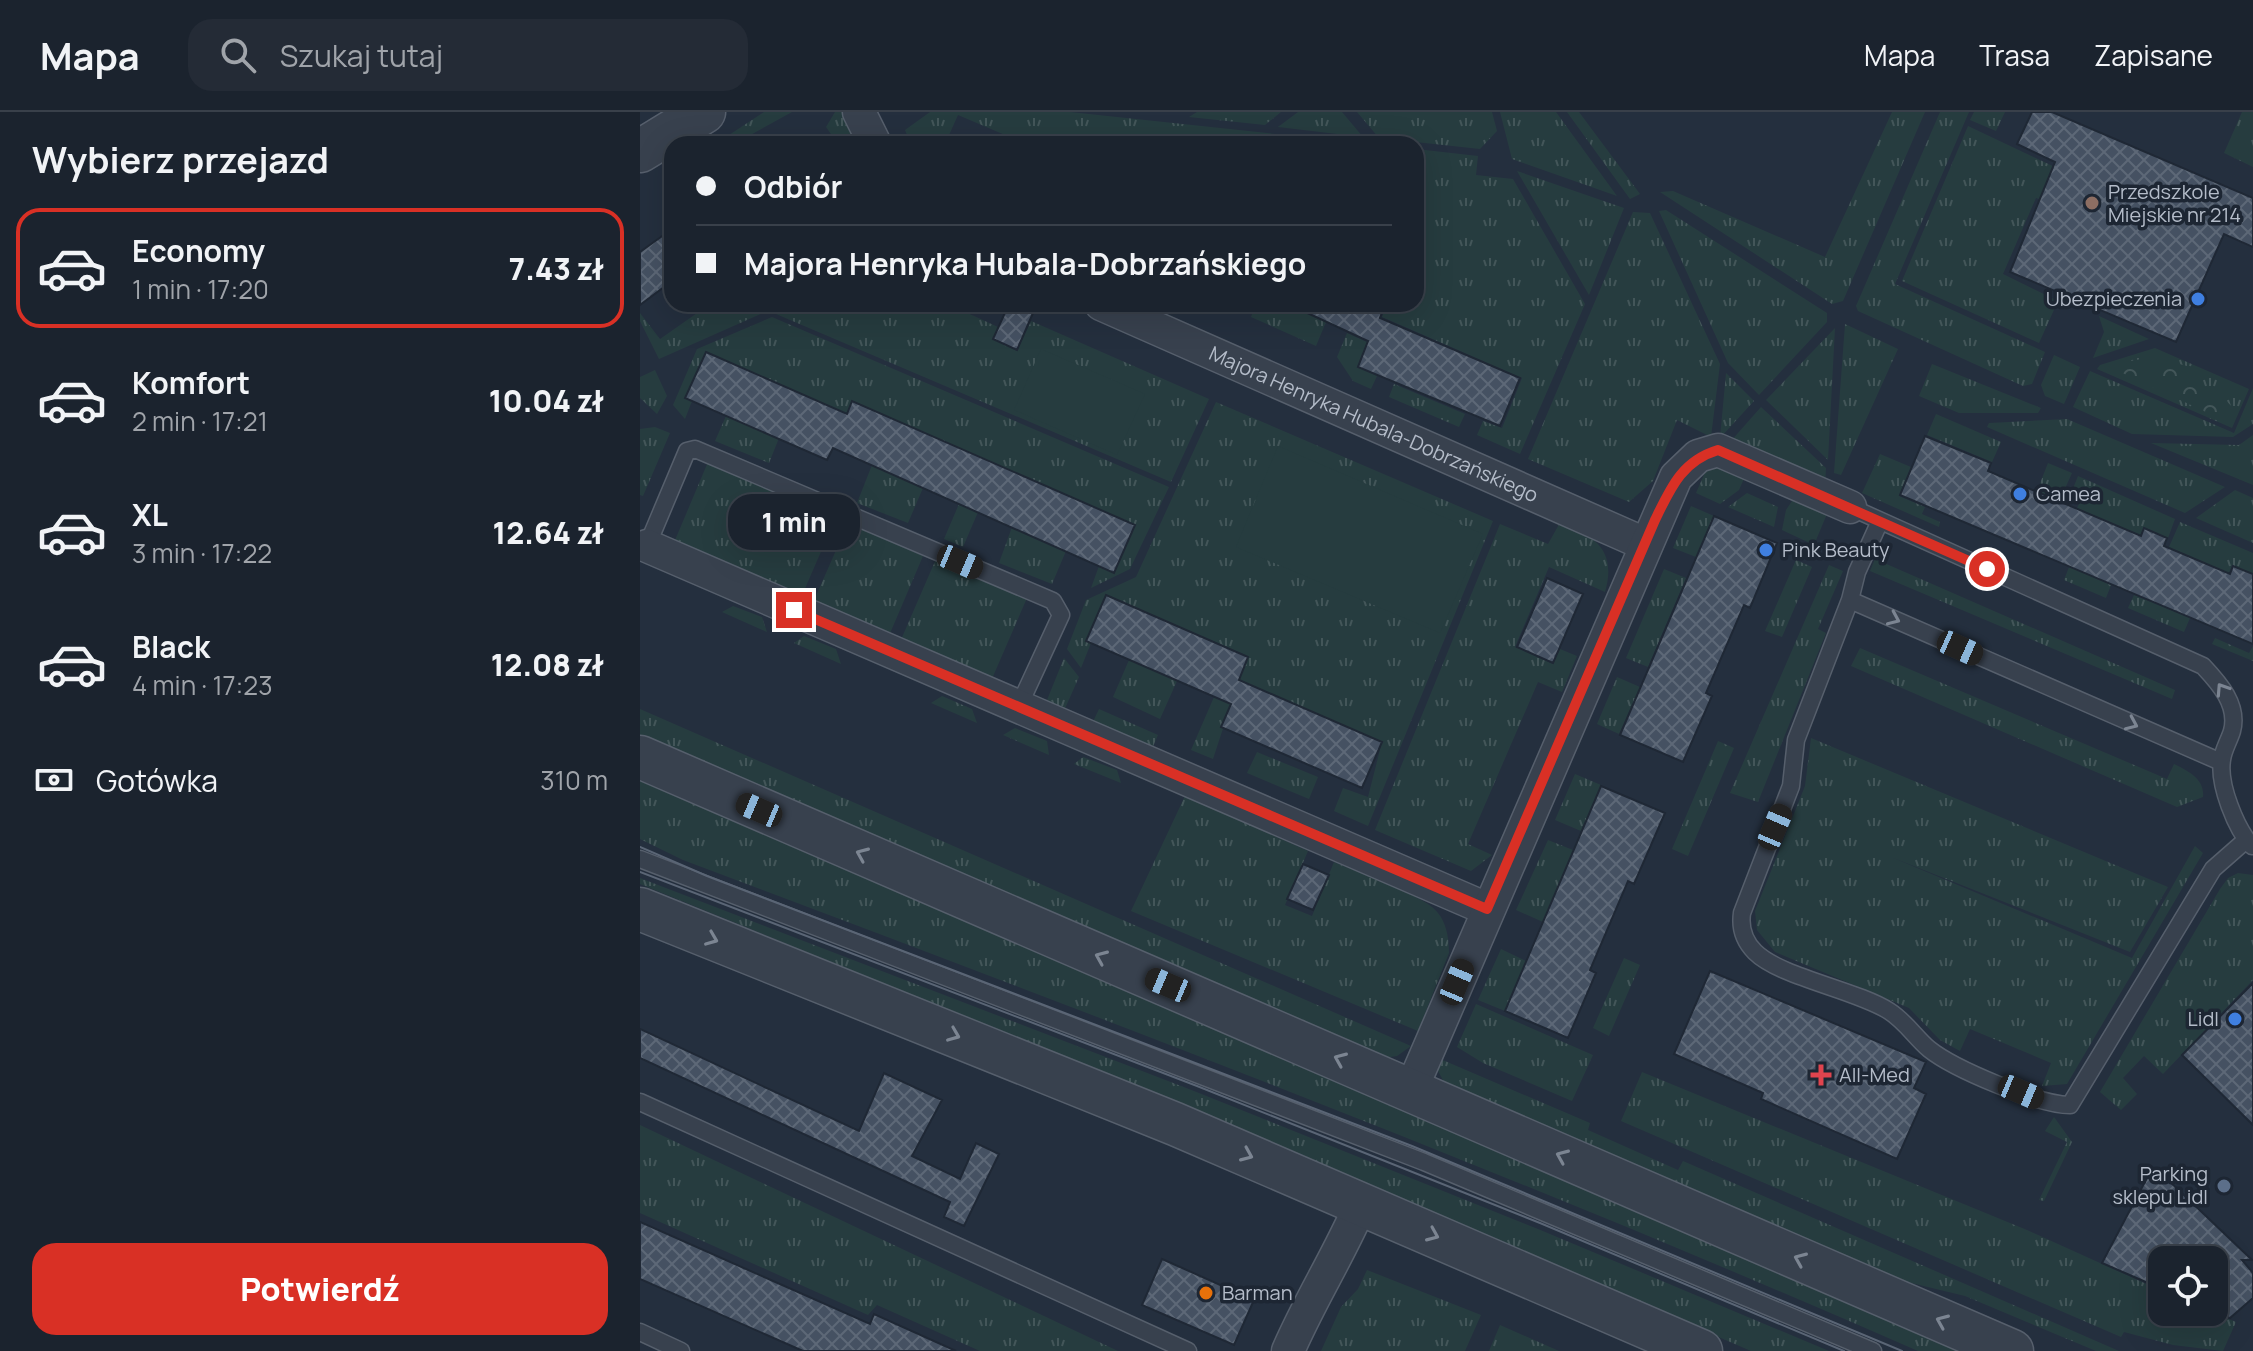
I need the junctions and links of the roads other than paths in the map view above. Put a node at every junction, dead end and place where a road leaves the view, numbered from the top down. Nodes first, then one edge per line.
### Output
1 (704, 112) edge
2 (859, 112) edge
3 (664, 136) edge
4 (665, 136) edge
5 (871, 136) edge
6 (640, 151) edge
7 (1119, 312) edge
8 (1850, 507) joint
9 (1880, 521) junction
10 (1645, 544) junction
11 (647, 546) joint
12 (1850, 600) junction
13 (1018, 708) junction
14 (640, 757) edge
15 (2221, 762) junction
16 (2250, 844) edge
17 (640, 859) edge
18 (640, 909) edge
19 (1487, 909) junction
20 (1411, 1090) junction
21 (640, 1102) edge
22 (1361, 1204) junction
23 (640, 1332) edge
24 (681, 1351) edge
25 (1188, 1351) edge
26 (1288, 1351) edge
27 (1701, 1351) edge
28 (1873, 1351) edge
29 (2012, 1351) edge

1 - 4 street
2 - 5 street
3 - 6 street
7 - 10 street, Majora Henryka Hubala-Dobrzańskiego
8 - 9 lane
8 - 10 street
9 - 12 lane
15 -> 9 lane
10 - 19 street
11 - 13 street
11 - 13 lane
12 -> 15 lane
12 - 16 lane
13 - 19 street
20 -> 14 street
15 - 16 lane
17 - 28 lane
18 -> 22 street
19 - 20 street
29 -> 20 street
21 - 25 lane
22 - 26 street
22 -> 27 street
23 - 24 lane

